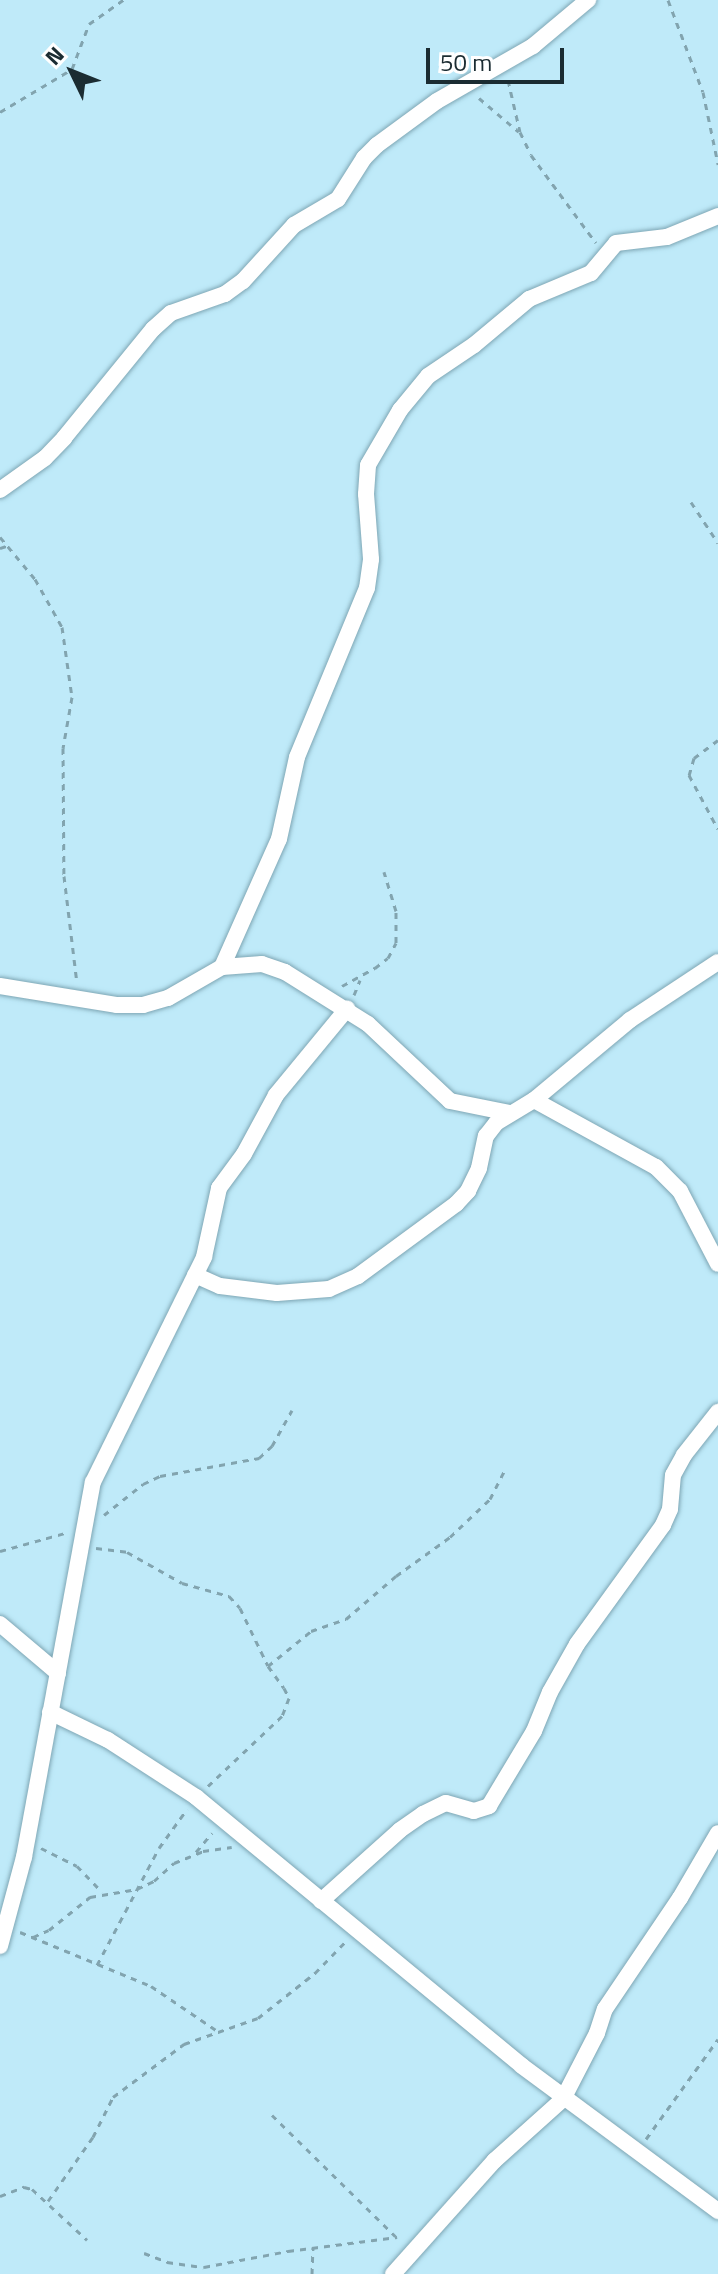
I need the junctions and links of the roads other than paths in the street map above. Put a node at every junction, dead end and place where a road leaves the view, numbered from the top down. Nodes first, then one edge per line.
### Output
1 (588, 0) edge
2 (718, 216) edge
3 (0, 490) edge
4 (718, 962) edge
5 (222, 967) junction
6 (0, 986) edge
7 (347, 1009) junction
8 (534, 1100) junction
9 (509, 1113) junction
10 (718, 1264) edge
11 (195, 1275) junction
12 (718, 1412) edge
13 (0, 1624) edge
14 (58, 1673) junction
15 (50, 1712) junction
16 (718, 1833) edge
17 (321, 1901) junction
18 (0, 1946) edge
19 (563, 2099) junction
20 (717, 2210) edge
21 (393, 2274) edge

1 - 3 street
2 - 5 street
4 - 8 street
5 - 6 street
5 - 7 street
7 - 9 street
7 - 11 street
8 - 9 street
8 - 10 street
9 - 11 street
11 - 14 street
12 - 17 street
13 - 14 street
14 - 15 street
15 - 17 street
15 - 18 street
16 - 19 street
17 - 19 street
19 - 20 street
19 - 21 street

